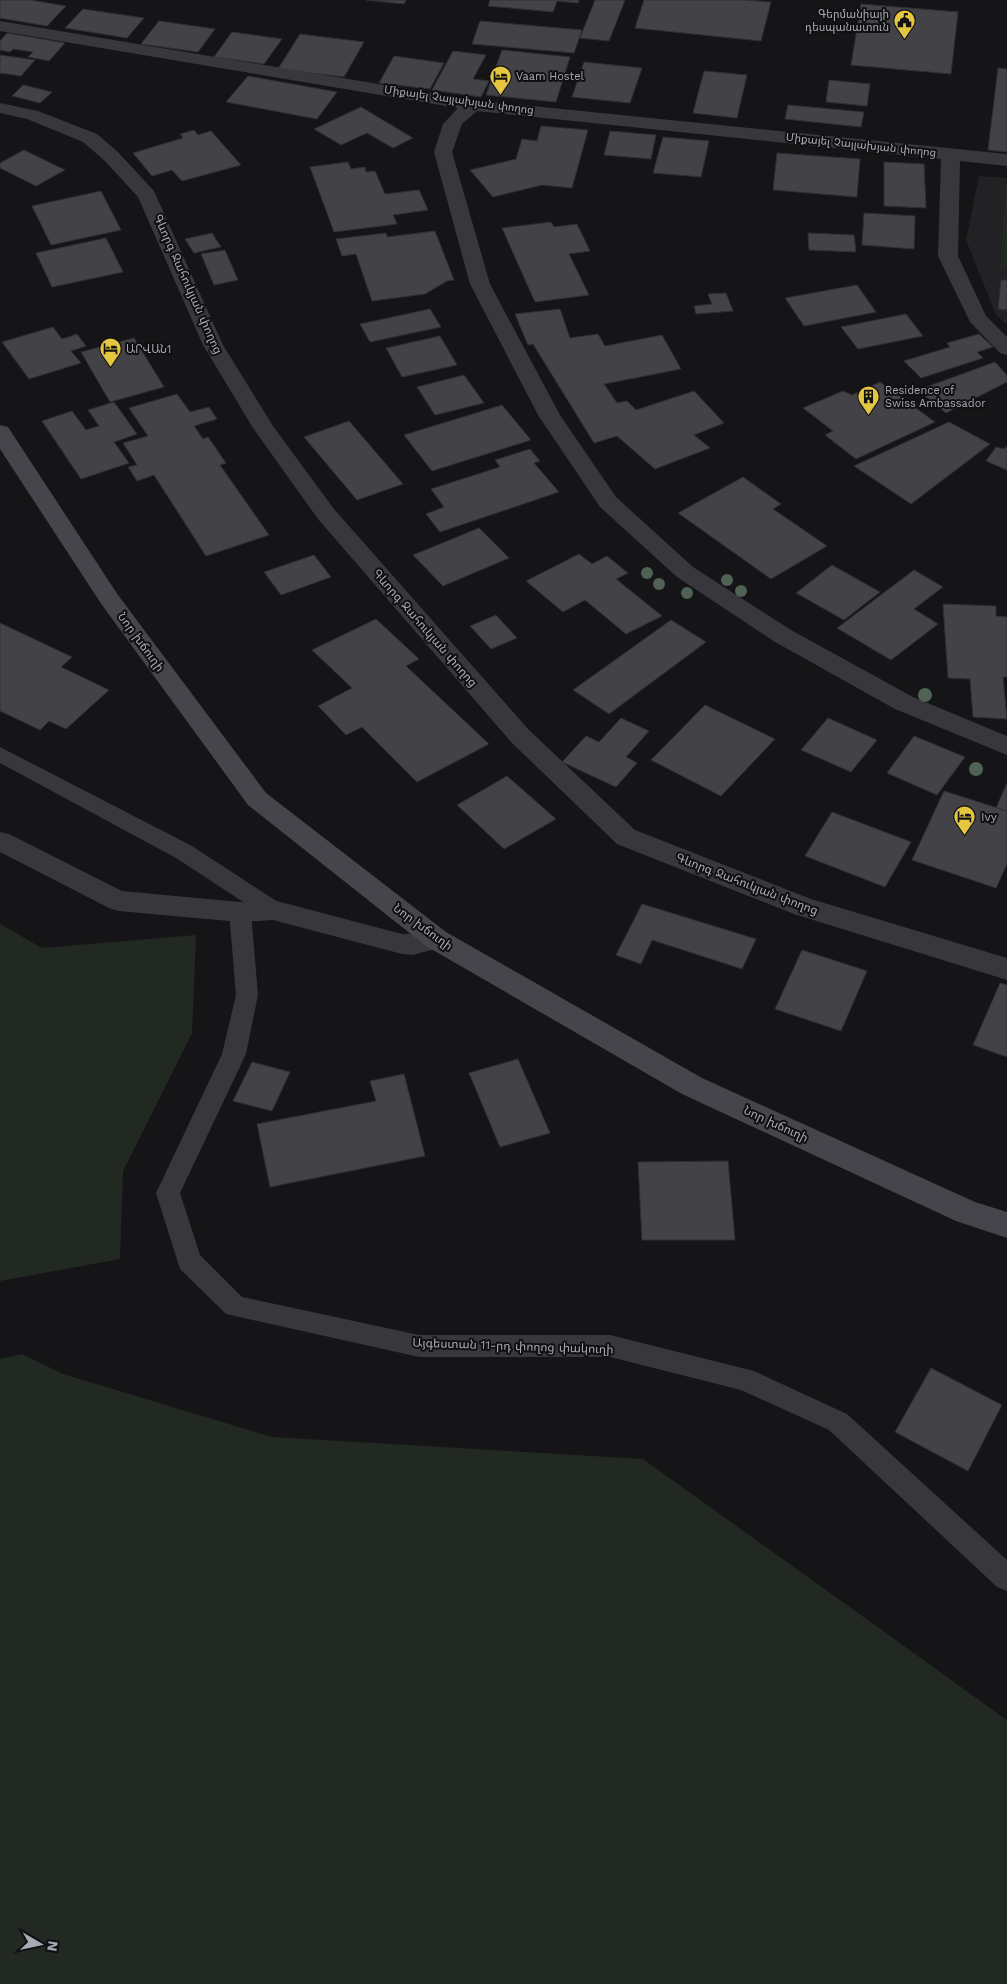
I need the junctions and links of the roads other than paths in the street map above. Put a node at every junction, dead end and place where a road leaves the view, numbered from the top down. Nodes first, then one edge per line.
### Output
1 (0, 26) edge
2 (474, 105) junction
3 (0, 108) edge
4 (951, 154) junction
5 (1007, 160) edge
6 (1007, 349) edge
7 (0, 432) edge
8 (1007, 746) edge
9 (0, 754) edge
10 (0, 841) edge
11 (273, 910) junction
12 (240, 912) junction
13 (436, 939) junction
14 (1007, 970) edge
15 (1007, 1226) edge
16 (1007, 1578) edge

1 - 2 street, Միքայել Չայլախյան փողոց
2 - 4 street, Միքայել Չայլախյան փողոց
2 - 8 street
3 - 14 street, Գևորգ Ջահուկյան փողոց
4 - 5 street, Միքայել Չայլախյան փողոց
4 - 6 street, Միքայել Չայլախյան փողոց
7 - 13 main road, Նոր խճուղի
9 - 11 lane
10 - 12 street
11 - 12 street
11 - 13 street
12 - 16 lane, Այգեստան 11-րդ փողոց փակուղի
13 - 15 main road, Նոր խճուղի

